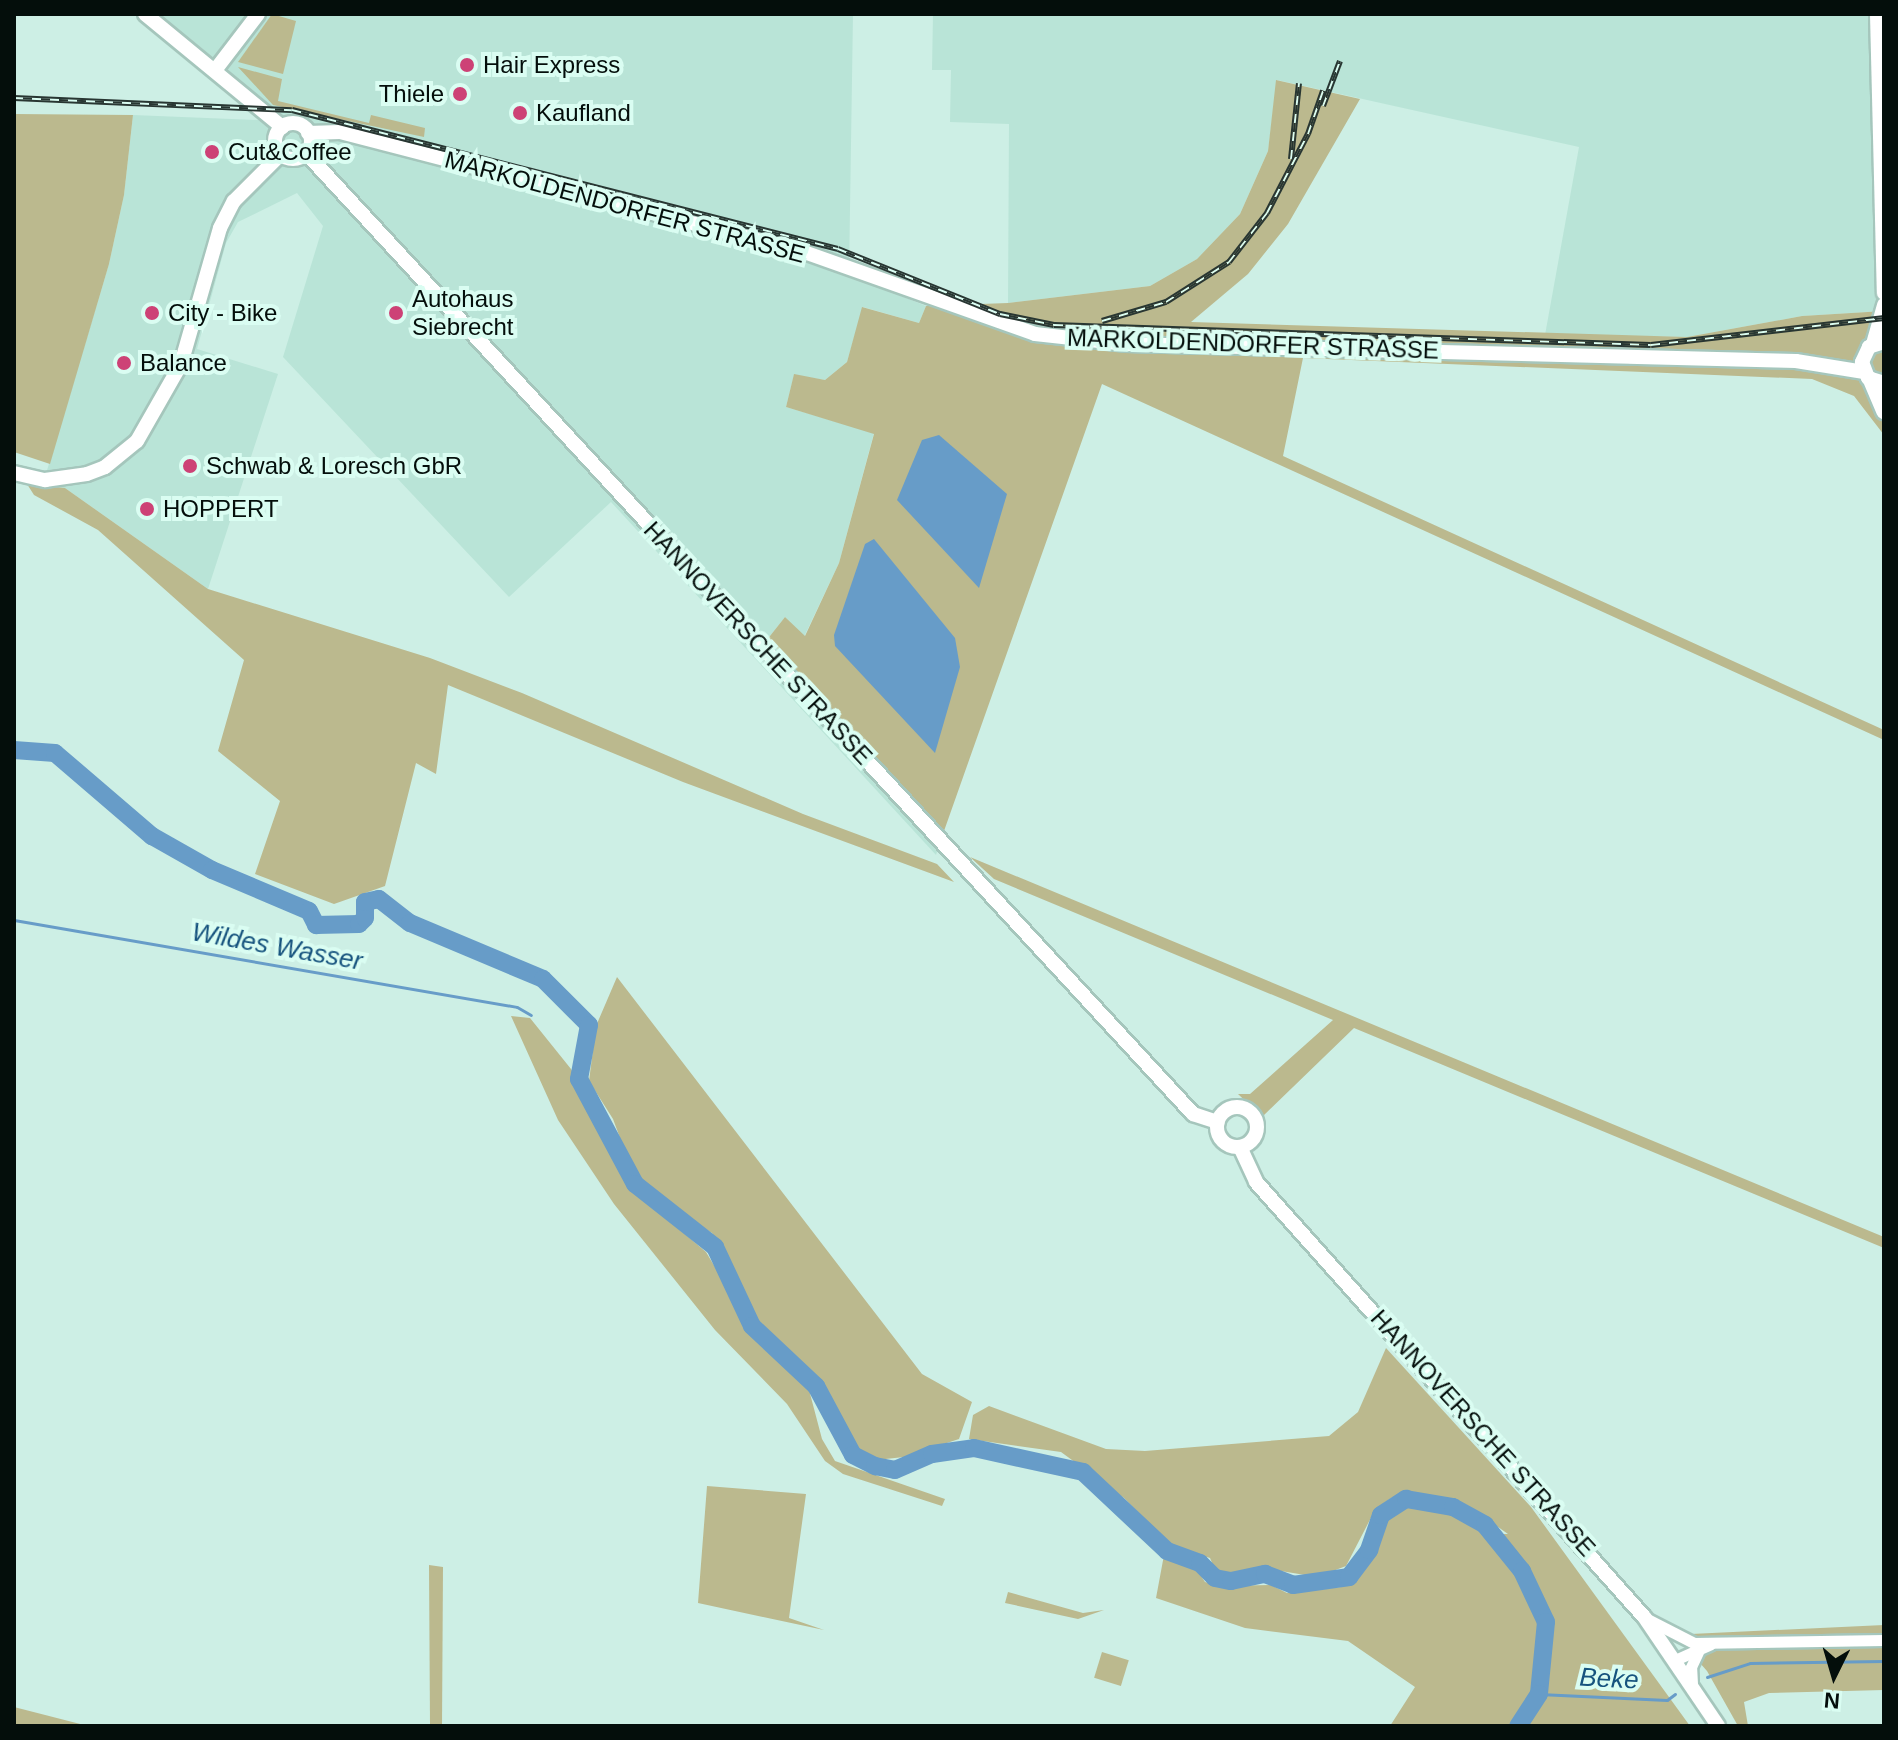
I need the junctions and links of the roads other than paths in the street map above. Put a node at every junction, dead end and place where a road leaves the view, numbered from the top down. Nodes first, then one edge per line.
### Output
1 (145, 14) edge
2 (258, 14) edge
3 (1877, 14) edge
4 (216, 69) junction
5 (282, 127) junction
6 (308, 133) junction
7 (306, 153) junction
8 (281, 154) junction
9 (1884, 293) edge
10 (1884, 305) edge
11 (1878, 343) edge
12 (1863, 356) junction
13 (1796, 361) junction
14 (1873, 378) edge
15 (1884, 411) edge
16 (14, 473) edge
17 (1218, 1122) junction
18 (1240, 1147) junction
19 (1645, 1618) junction
20 (1884, 1640) edge
21 (1696, 1647) junction
22 (1675, 1660) junction
23 (1692, 1684) junction
24 (1718, 1726) edge

1 - 4 main road
2 - 4 main road
3 - 9 main road
4 - 5 main road
5 - 6 main road
5 - 8 main road
6 - 7 main road
6 - 13 main road, MARKOLDENDORFER STRASSE
7 - 8 main road
7 - 17 main road, HANNOVERSCHE STRASSE
8 - 16 main road
10 - 11 main road
11 - 12 main road
12 - 13 main road, MARKOLDENDORFER STRASSE
12 - 14 main road
13 - 14 main road, MARKOLDENDORFER STRASSE
14 - 15 main road
17 - 18 main road, HANNOVERSCHE STRASSE
17 - 18 main road
18 - 19 main road, HANNOVERSCHE STRASSE
19 - 21 street
19 - 22 main road, HANNOVERSCHE STRASSE
20 - 21 street
21 - 22 street
21 - 23 street
22 - 23 main road, HANNOVERSCHE STRASSE
23 - 24 main road, HANNOVERSCHE STRASSE

